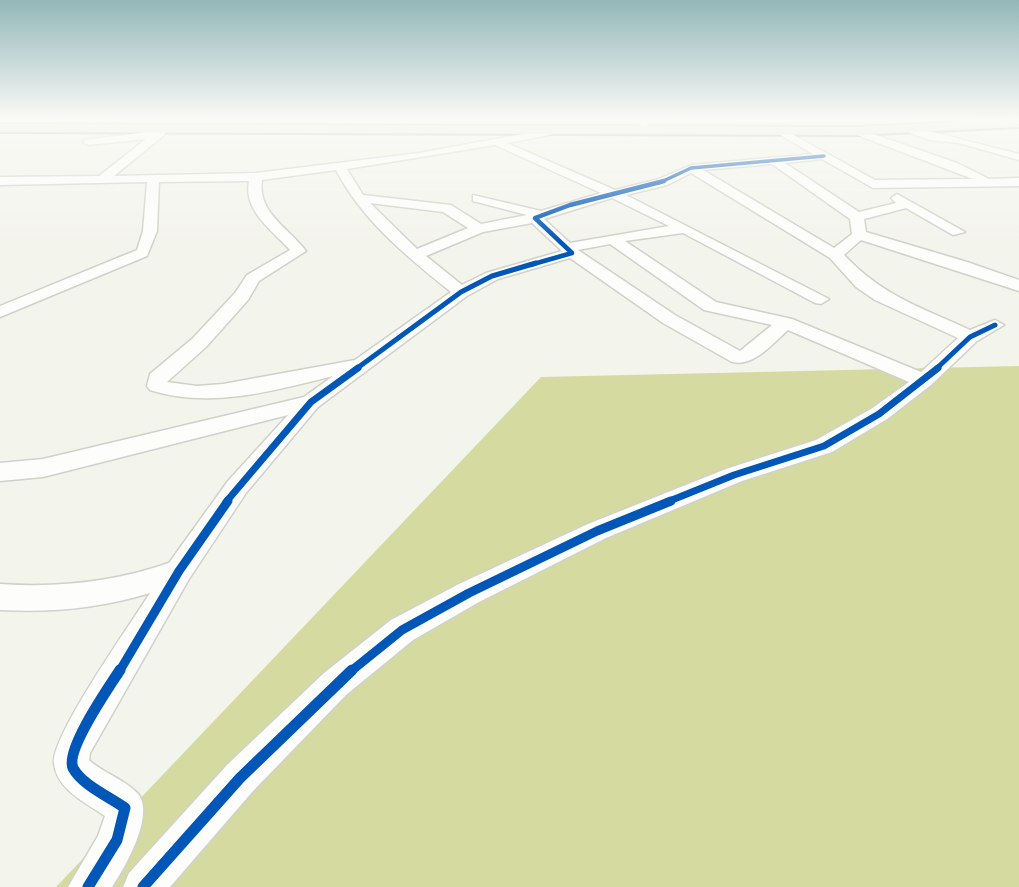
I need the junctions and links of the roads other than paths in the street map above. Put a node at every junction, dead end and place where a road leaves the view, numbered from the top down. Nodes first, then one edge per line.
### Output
1 (125, 159) edge
2 (384, 159) edge
3 (537, 159) edge
4 (791, 159) edge
5 (830, 159) edge
6 (936, 159) edge
7 (775, 161) junction
8 (340, 166) junction
9 (691, 169) junction
10 (256, 177) junction
11 (101, 180) junction
12 (0, 181) edge
13 (153, 181) junction
14 (987, 182) junction
15 (1019, 183) edge
16 (873, 184) junction
17 (616, 195) junction
18 (357, 198) junction
19 (478, 198) dead end
20 (908, 204) junction
21 (537, 216) junction
22 (858, 217) junction
23 (479, 229) junction
24 (684, 229) junction
25 (958, 232) dead end
26 (859, 235) junction
27 (613, 239) junction
28 (570, 250) junction
29 (835, 254) junction
30 (416, 255) junction
31 (1019, 286) edge
32 (461, 292) junction
33 (821, 299) dead end
34 (0, 313) edge
35 (786, 323) junction
36 (366, 360) junction
37 (924, 381) junction
38 (311, 402) junction
39 (0, 472) edge
40 (179, 571) junction
41 (0, 597) edge
42 (88, 887) edge
43 (143, 887) edge

1 - 11 street
2 - 8 street
3 - 17 street
4 - 7 street
5 - 16 street
6 - 14 street
7 - 9 street
7 - 22 street
8 - 10 street
8 - 18 street
9 - 17 street
9 - 29 street
10 - 13 street
10 - 36 street
11 - 12 street
11 - 13 street
13 - 34 street
14 - 15 street
14 - 16 street
16 - 20 street
17 - 21 street
17 - 24 street
18 - 23 street
18 - 30 street
19 - 21 street
20 - 22 street
20 - 25 street
21 - 23 street
21 - 28 street
22 - 26 street
23 - 30 street
24 - 27 street
24 - 33 street
26 - 29 street
26 - 31 street
27 - 28 street
27 - 35 street
28 - 32 street
28 - 35 street
29 - 37 street
30 - 32 street
32 - 36 street
35 - 37 street
36 - 38 street
37 - 43 street
38 - 39 street
38 - 40 street
40 - 41 street
40 - 42 street

